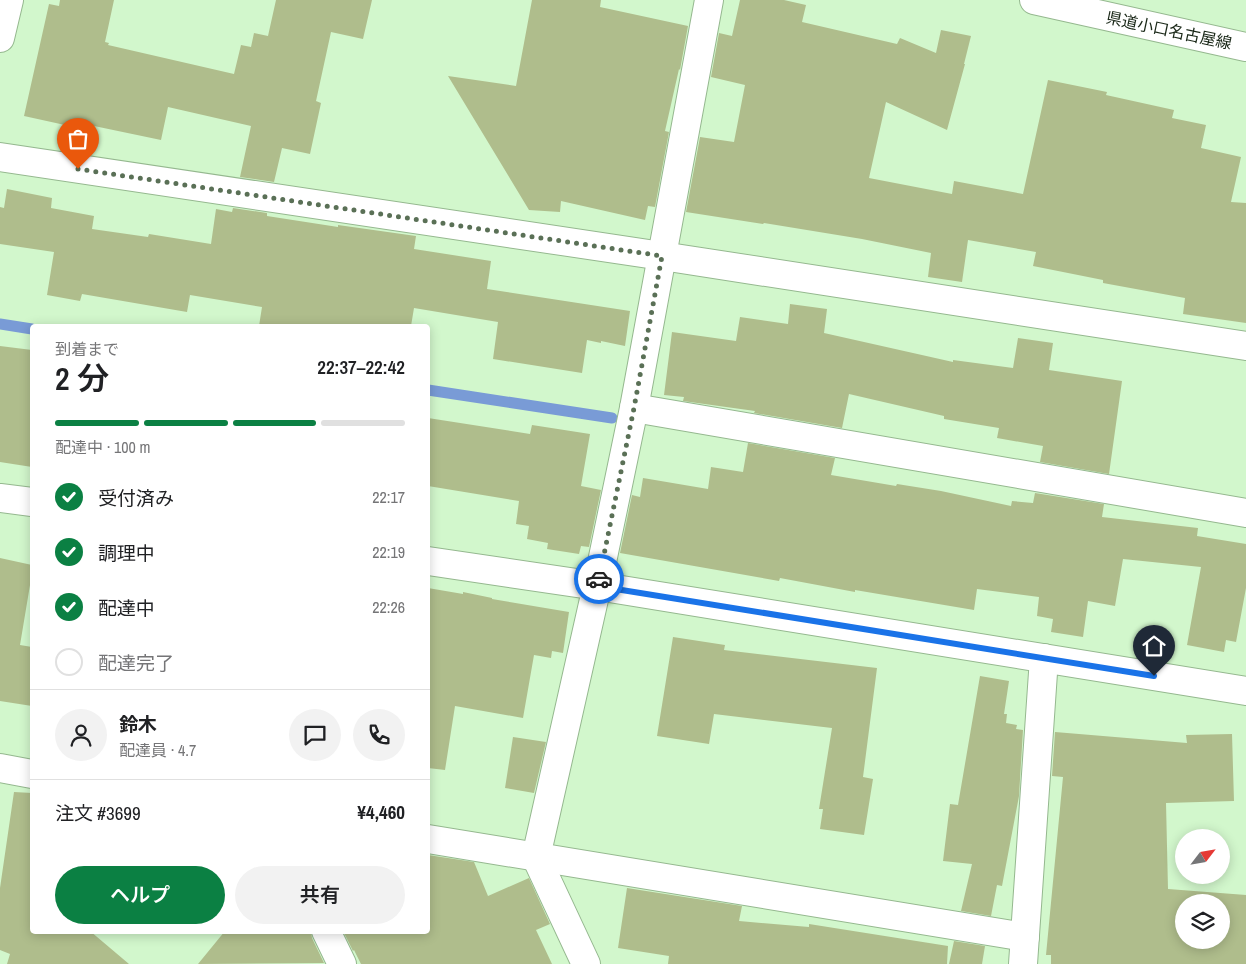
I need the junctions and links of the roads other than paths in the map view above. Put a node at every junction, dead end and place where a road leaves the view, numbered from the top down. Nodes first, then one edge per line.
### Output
1 (8, 0) edge
2 (710, 0) edge
3 (1034, 0) edge
4 (0, 38) edge
5 (1246, 47) edge
6 (0, 157) edge
7 (662, 256) junction
8 (1246, 346) edge
9 (634, 408) junction
10 (0, 498) edge
11 (30, 502) edge
12 (1246, 512) edge
13 (430, 561) edge
14 (597, 586) junction
15 (1044, 658) junction
16 (1246, 691) edge
17 (0, 768) edge
18 (30, 774) edge
19 (430, 839) edge
20 (536, 858) junction
21 (327, 934) edge
22 (1026, 937) junction
23 (342, 964) edge
24 (586, 964) edge
25 (1023, 964) edge

1 - 4 street
2 - 7 street
3 - 5 street, 県道小口名古屋線
6 - 7 street
7 - 8 street
7 - 9 street
9 - 12 street
9 - 14 street
10 - 11 street
13 - 14 street
14 - 15 street
14 - 20 street
15 - 16 street
15 - 22 street
17 - 18 street
19 - 20 street
20 - 22 street
20 - 24 street
21 - 23 street
22 - 25 street

